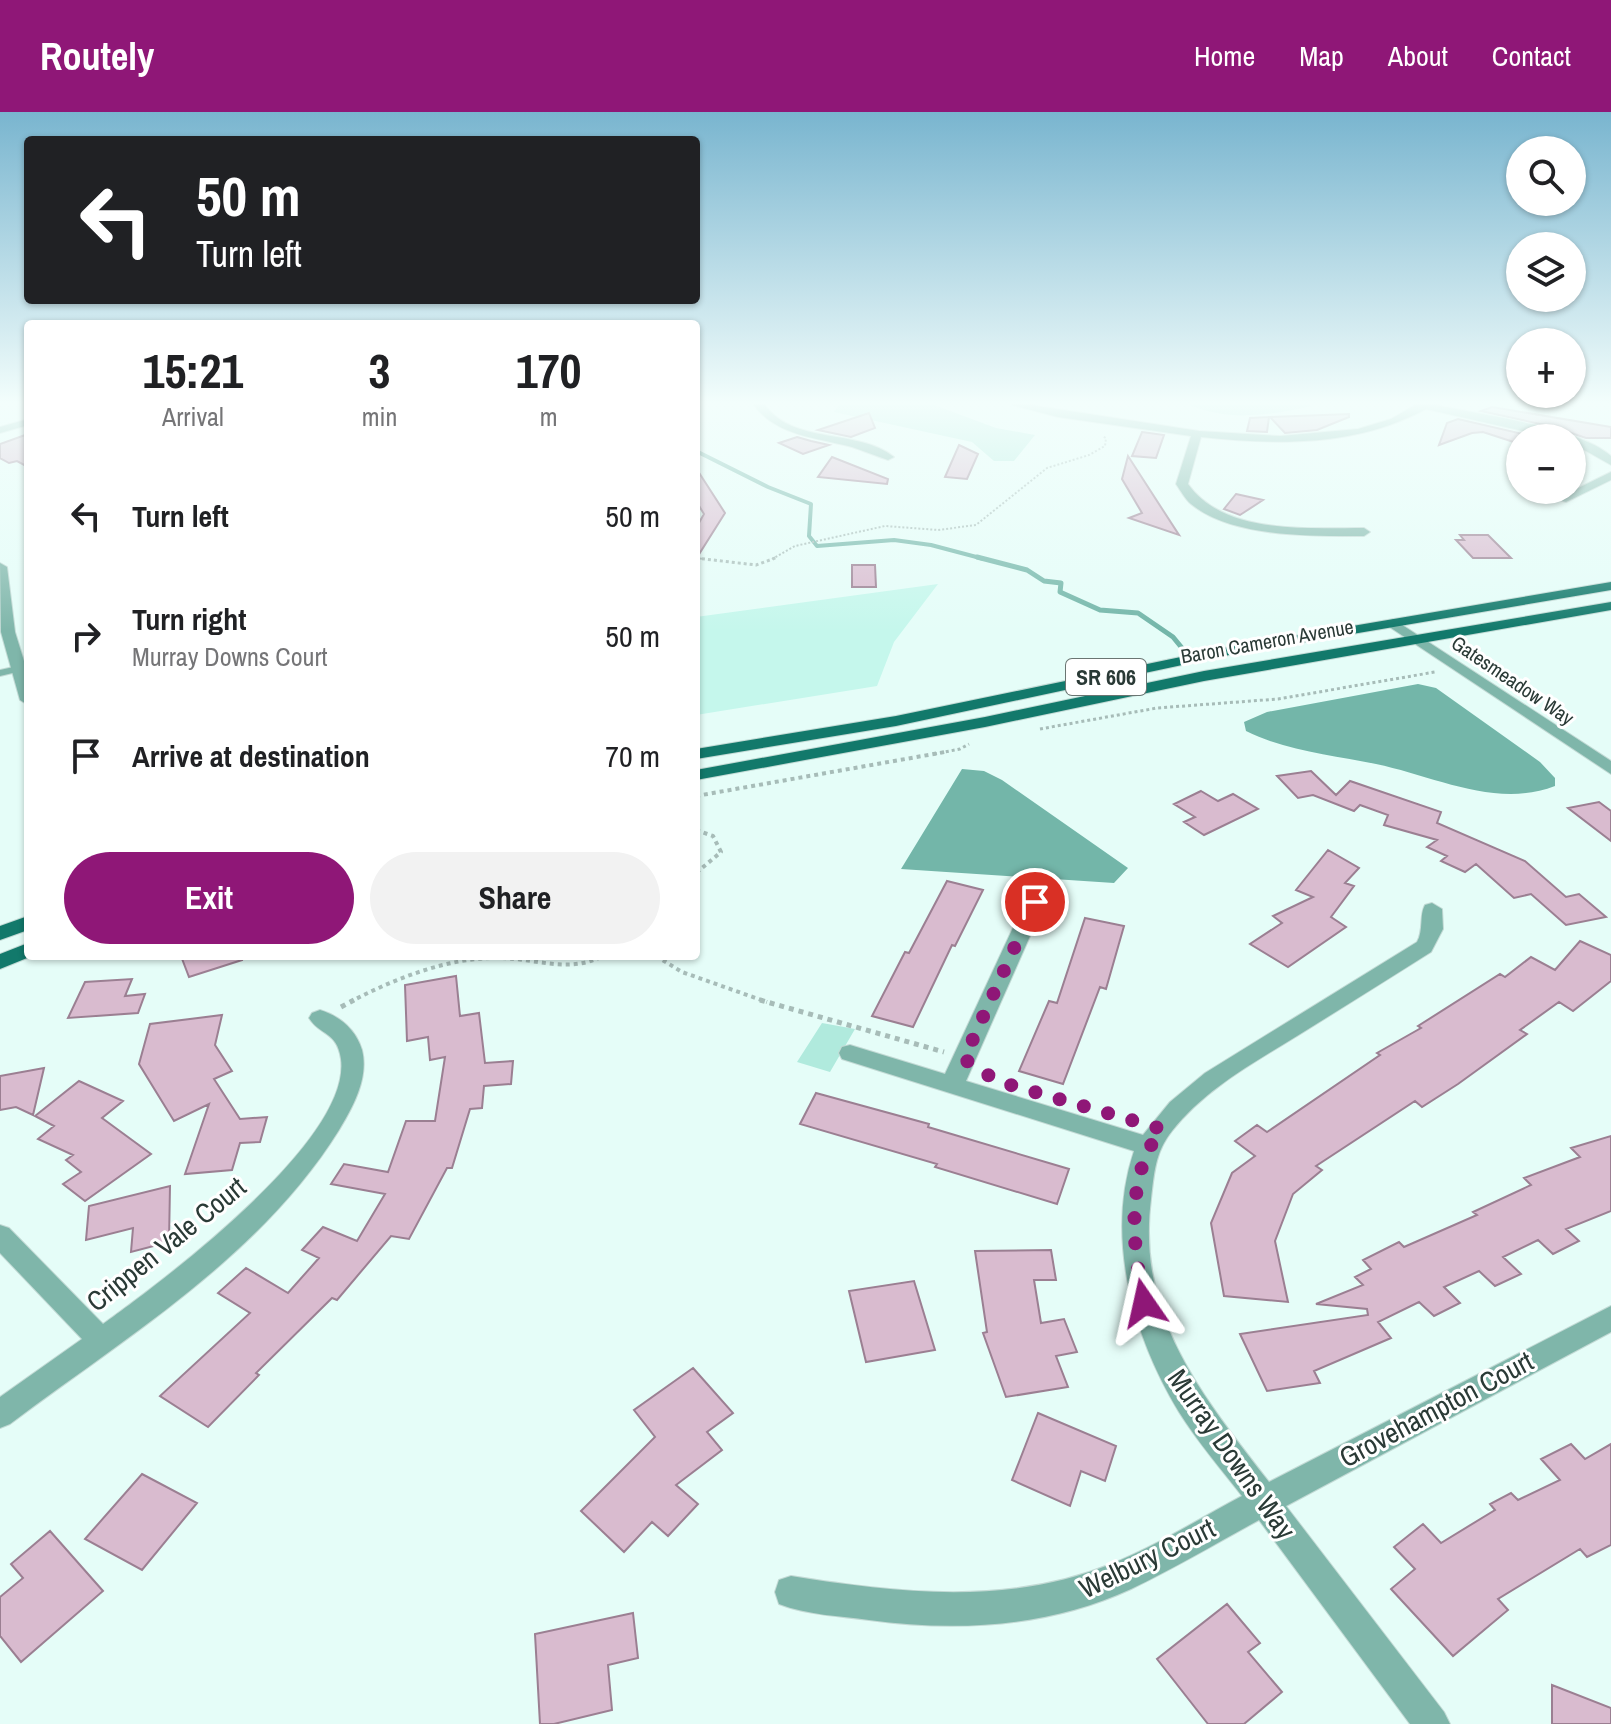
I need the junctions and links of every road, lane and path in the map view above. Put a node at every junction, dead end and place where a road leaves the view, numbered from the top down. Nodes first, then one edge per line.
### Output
1 (1030, 480) edge
2 (1183, 480) edge
3 (1364, 532) dead end
4 (700, 558) edge
5 (0, 567) edge
6 (1611, 586) edge
7 (1611, 606) edge
8 (1393, 623) junction
9 (1417, 639) junction
10 (1436, 651) junction
11 (0, 673) edge
12 (23, 677) edge
13 (1032, 731) dead end
14 (979, 741) dead end
15 (700, 753) edge
16 (1611, 769) edge
17 (700, 774) edge
18 (700, 795) edge
19 (700, 831) edge
20 (700, 870) edge
21 (1035, 902) dead end
22 (1432, 909) dead end
23 (24, 924) edge
24 (0, 934) edge
25 (24, 952) edge
26 (477, 960) edge
27 (530, 960) edge
28 (594, 960) edge
29 (662, 960) edge
30 (0, 962) edge
31 (320, 1018) joint
32 (850, 1053) dead end
33 (964, 1059) junction
34 (952, 1085) junction
35 (1148, 1146) junction
36 (0, 1236) edge
37 (1611, 1318) edge
38 (100, 1339) junction
39 (0, 1414) edge
40 (1262, 1501) junction
41 (791, 1592) dead end
42 (1432, 1724) edge

1 - 4 path
2 - 3 street
5 - 12 street
6 - 8 main road, Baron Cameron Avenue / SR 606
7 - 9 main road, Baron Cameron Avenue / SR 606
8 - 9 street, Gatesmeadow Way
8 - 15 main road, Baron Cameron Avenue / SR 606
9 - 10 street, Gatesmeadow Way
9 - 17 main road, Baron Cameron Avenue / SR 606
10 - 13 path
10 - 16 street, Gatesmeadow Way
11 - 12 lane
14 - 18 path
19 - 20 path
21 - 33 street
22 - 35 street, Murray Downs Way
23 - 24 main road
25 - 30 main road
26 - 31 path
27 - 28 path
29 - 33 path
31 - 38 street, Crippen Vale Court
32 - 34 street
33 - 34 street
34 - 35 street
35 - 40 street, Murray Downs Way
36 - 38 street
37 - 40 street, Grovehampton Court
38 - 39 street, Crippen Vale Court
40 - 41 street, Welbury Court
40 - 42 street, Murray Downs Way

